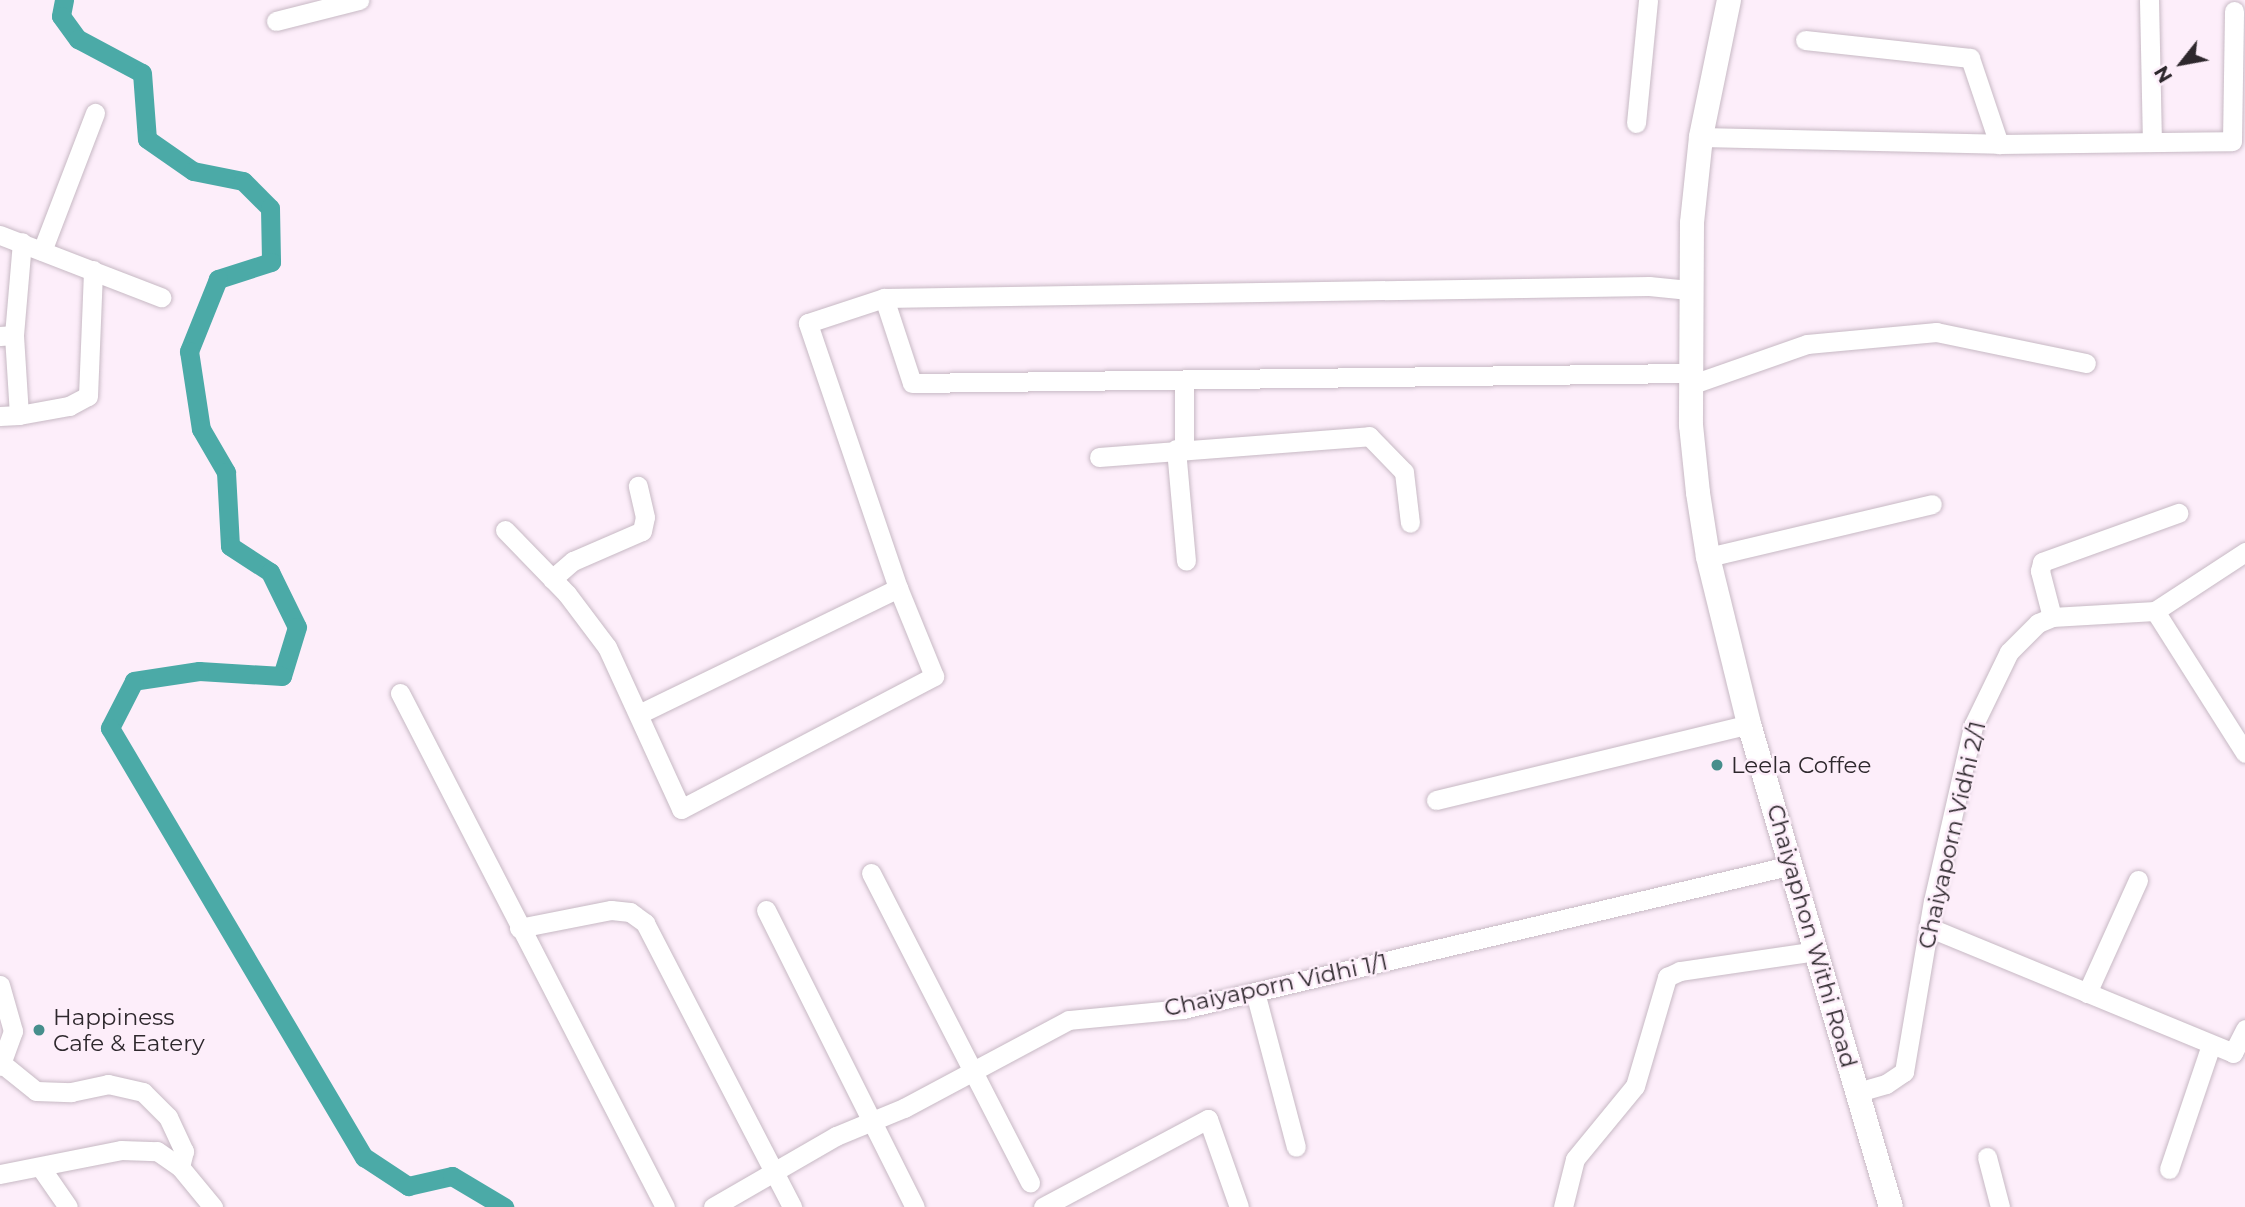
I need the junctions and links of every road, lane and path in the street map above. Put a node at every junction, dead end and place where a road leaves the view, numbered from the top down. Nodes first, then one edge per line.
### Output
1 (359, 0) edge
2 (1648, 0) edge
3 (1729, 0) edge
4 (2149, 0) edge
5 (2234, 11) dead end
6 (276, 21) dead end
7 (1805, 40) dead end
8 (95, 113) dead end
9 (1636, 123) dead end
10 (1701, 137) junction
11 (2152, 142) junction
12 (1999, 144) junction
13 (0, 235) edge
14 (22, 242) junction
15 (42, 251) junction
16 (93, 270) junction
17 (1689, 290) junction
18 (161, 297) dead end
19 (884, 298) junction
20 (7, 335) edge
21 (2086, 363) dead end
22 (1690, 379) junction
23 (1184, 380) junction
24 (9, 415) edge
25 (1180, 448) junction
26 (1099, 457) dead end
27 (638, 485) dead end
28 (1932, 504) dead end
29 (2178, 513) dead end
30 (1410, 523) dead end
31 (505, 530) dead end
32 (2245, 552) edge
33 (1708, 557) junction
34 (1186, 561) dead end
35 (552, 579) junction
36 (898, 588) junction
37 (2155, 611) junction
38 (2052, 617) junction
39 (400, 693) dead end
40 (639, 714) junction
41 (1749, 724) junction
42 (2245, 752) edge
43 (1436, 800) dead end
44 (1792, 865) junction
45 (870, 873) dead end
46 (2138, 880) dead end
47 (766, 910) dead end
48 (1928, 927) junction
49 (519, 928) junction
50 (1817, 951) junction
51 (0, 985) edge
52 (1255, 992) junction
53 (2087, 993) junction
54 (2245, 1029) edge
55 (2211, 1045) junction
56 (1, 1064) edge
57 (971, 1073) junction
58 (1858, 1092) junction
59 (870, 1122) junction
60 (1296, 1147) dead end
61 (1987, 1157) dead end
62 (180, 1167) junction
63 (41, 1168) junction
64 (2169, 1169) dead end
65 (774, 1171) junction
66 (0, 1174) edge
67 (1030, 1182) dead end
68 (68, 1207) edge
69 (213, 1207) edge
70 (665, 1207) edge
71 (713, 1207) edge
72 (792, 1207) edge
73 (915, 1207) edge
74 (1043, 1207) edge
75 (1239, 1207) edge
76 (1563, 1207) edge
77 (1891, 1207) edge
78 (2000, 1207) edge

1 - 6 street
2 - 9 street
3 - 10 main road, Chaiyaphon Withi Road
4 - 11 street
5 - 11 street
7 - 12 street
8 - 15 street
10 - 12 street
10 - 17 main road, Chaiyaphon Withi Road
11 - 12 street
13 - 14 street
14 - 15 street
14 - 20 street
15 - 16 street
16 - 18 street
16 - 24 street
17 - 19 street
17 - 22 main road, Chaiyaphon Withi Road
19 - 23 street
19 - 36 street
20 - 24 street
21 - 22 street
22 - 23 street
22 - 33 main road, Chaiyaphon Withi Road
23 - 25 street
25 - 26 street
25 - 30 street
25 - 34 street
27 - 35 street
28 - 33 street
29 - 38 street
31 - 35 street
32 - 37 street
33 - 41 main road, Chaiyaphon Withi Road
35 - 40 street
36 - 40 street
36 - 40 street
37 - 38 street
37 - 42 street
38 - 48 street, Chaiyaporn Vidhi 2/1
39 - 49 street
41 - 43 street
41 - 44 main road, Chaiyaphon Withi Road
44 - 50 main road, Chaiyaphon Withi Road
44 - 52 street, Chaiyaporn Vidhi 1/1
45 - 57 street
46 - 53 street
47 - 59 street
48 - 53 street
48 - 58 street, Chaiyaporn Vidhi 2/1
49 - 65 street
49 - 70 street
50 - 58 main road, Chaiyaphon Withi Road
50 - 76 street
51 - 56 street
52 - 57 street, Chaiyaporn Vidhi 1/1
52 - 60 street
53 - 55 street
54 - 55 street
55 - 64 street
56 - 62 street
57 - 59 street, Chaiyaporn Vidhi 1/1
57 - 67 street
58 - 77 main road, Chaiyaphon Withi Road
59 - 65 street, Chaiyaporn Vidhi 1/1
59 - 73 street
61 - 78 street
62 - 63 street
62 - 69 street
63 - 66 street
63 - 68 street
65 - 71 street, Chaiyaporn Vidhi 1/1
65 - 72 street
74 - 75 street

